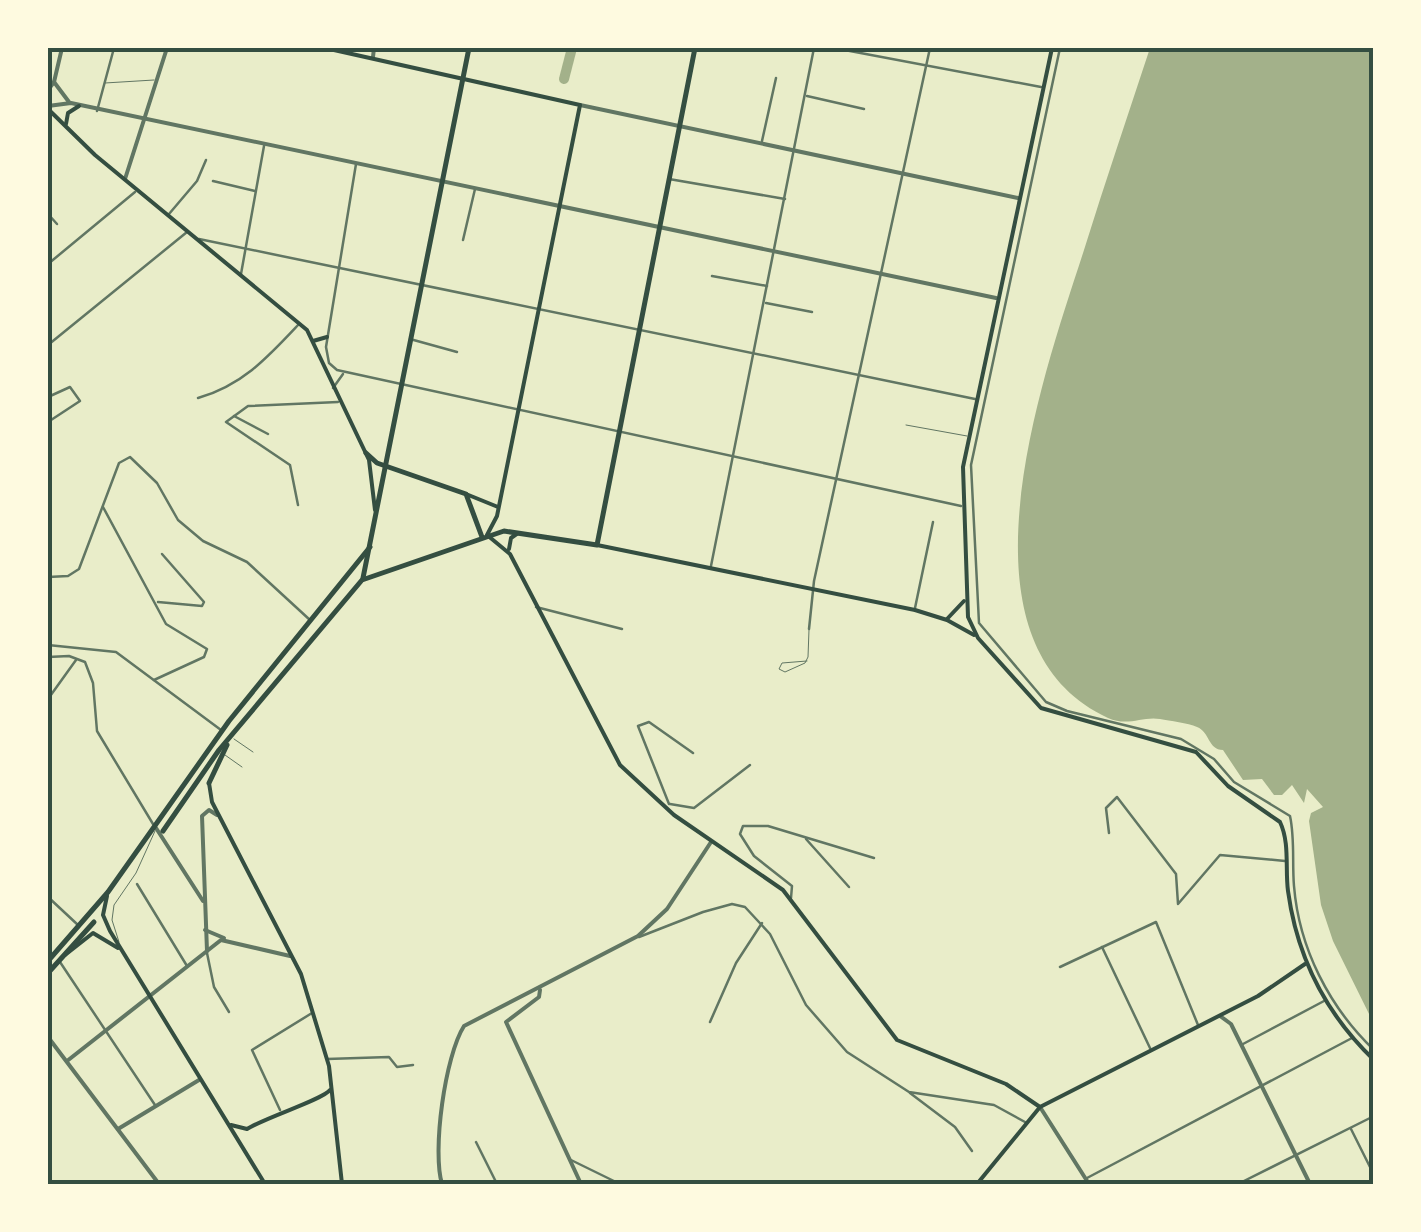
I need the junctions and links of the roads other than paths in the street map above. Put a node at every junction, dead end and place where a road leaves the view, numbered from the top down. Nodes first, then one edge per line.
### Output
1 (62, 48) edge
2 (114, 48) edge
3 (167, 48) edge
4 (325, 48) edge
5 (374, 48) edge
6 (470, 48) edge
7 (695, 48) edge
8 (814, 48) edge
9 (834, 48) edge
10 (930, 48) edge
11 (1052, 48) edge
12 (1060, 48) edge
13 (373, 58) junction
14 (927, 66) junction
15 (463, 78) junction
16 (776, 78) dead end
17 (157, 79) junction
18 (54, 82) junction
19 (104, 83) junction
20 (1041, 87) junction
21 (48, 90) edge
22 (806, 96) junction
23 (580, 102) junction
24 (71, 104) junction
25 (79, 106) junction
26 (48, 107) edge
27 (864, 109) dead end
28 (97, 110) junction
29 (143, 121) junction
30 (680, 125) junction
31 (68, 129) junction
32 (762, 142) junction
33 (264, 145) junction
34 (795, 148) junction
35 (206, 160) dead end
36 (356, 164) junction
37 (903, 171) junction
38 (125, 179) junction
39 (668, 179) junction
40 (213, 181) dead end
41 (441, 182) junction
42 (475, 189) junction
43 (138, 190) junction
44 (256, 191) junction
45 (1018, 198) junction
46 (786, 199) junction
47 (559, 208) junction
48 (48, 214) edge
49 (169, 214) junction
50 (57, 224) dead end
51 (657, 228) junction
52 (188, 231) junction
53 (199, 239) junction
54 (462, 240) dead end
55 (246, 249) junction
56 (776, 251) junction
57 (48, 264) edge
58 (341, 270) junction
59 (241, 274) junction
60 (882, 274) junction
61 (712, 276) dead end
62 (421, 284) junction
63 (768, 286) junction
64 (996, 298) junction
65 (764, 303) junction
66 (538, 312) junction
67 (812, 312) dead end
68 (300, 323) junction
69 (638, 332) junction
70 (327, 338) junction
71 (410, 338) junction
72 (314, 340) junction
73 (48, 344) edge
74 (457, 352) dead end
75 (753, 352) junction
76 (344, 373) junction
77 (862, 375) junction
78 (400, 386) junction
79 (333, 388) junction
80 (48, 397) edge
81 (198, 398) dead end
82 (976, 400) junction
83 (338, 402) junction
84 (517, 412) junction
85 (232, 414) junction
86 (48, 422) edge
87 (906, 425) dead end
88 (619, 433) junction
89 (268, 434) dead end
90 (969, 437) junction
91 (366, 452) junction
92 (734, 457) junction
93 (385, 466) junction
94 (838, 479) junction
95 (466, 494) junction
96 (298, 505) dead end
97 (102, 506) junction
98 (961, 506) junction
99 (498, 507) junction
100 (376, 515) junction
101 (110, 520) junction
102 (97, 522) junction
103 (933, 522) dead end
104 (520, 531) junction
105 (484, 536) junction
106 (371, 544) junction
107 (598, 545) junction
108 (162, 554) dead end
109 (510, 554) junction
110 (710, 567) junction
111 (48, 577) edge
112 (362, 580) junction
113 (812, 589) junction
114 (965, 597) junction
115 (156, 601) junction
116 (536, 607) junction
117 (915, 610) junction
118 (947, 620) junction
119 (311, 621) junction
120 (622, 629) dead end
121 (809, 629) joint
122 (978, 638) junction
123 (48, 645) edge
124 (48, 658) edge
125 (78, 658) junction
126 (806, 661) junction
127 (168, 674) junction
128 (154, 680) junction
129 (167, 690) junction
130 (48, 699) edge
131 (239, 726) junction
132 (222, 731) junction
133 (231, 737) junction
134 (253, 752) dead end
135 (222, 753) junction
136 (694, 753) dead end
137 (750, 766) dead end
138 (242, 767) dead end
139 (208, 783) joint
140 (667, 806) junction
141 (220, 818) junction
142 (156, 828) junction
143 (163, 832) dead end
144 (1110, 833) dead end
145 (805, 838) junction
146 (711, 842) junction
147 (874, 858) dead end
148 (1286, 862) junction
149 (137, 884) dead end
150 (204, 886) junction
151 (848, 886) dead end
152 (195, 889) junction
153 (108, 892) junction
154 (48, 896) edge
155 (790, 898) junction
156 (53, 901) junction
157 (205, 905) junction
158 (48, 909) edge
159 (94, 922) dead end
160 (762, 924) junction
161 (80, 926) junction
162 (206, 930) junction
163 (226, 938) junction
164 (629, 942) junction
165 (1102, 947) junction
166 (121, 951) junction
167 (207, 951) junction
168 (62, 958) junction
169 (294, 958) junction
170 (48, 961) edge
171 (1306, 964) junction
172 (188, 968) junction
173 (1060, 968) dead end
174 (48, 973) edge
175 (540, 990) junction
176 (150, 996) junction
177 (1325, 1000) junction
178 (1234, 1008) junction
179 (229, 1012) dead end
180 (314, 1013) junction
181 (1220, 1016) junction
182 (710, 1022) dead end
183 (1231, 1024) junction
184 (1199, 1026) junction
185 (105, 1030) junction
186 (48, 1036) edge
187 (1352, 1038) junction
188 (1242, 1045) junction
189 (1151, 1050) junction
190 (1374, 1050) edge
191 (327, 1058) junction
192 (1374, 1060) edge
193 (66, 1061) junction
194 (412, 1065) dead end
195 (200, 1079) junction
196 (1261, 1084) junction
197 (332, 1088) junction
198 (908, 1092) junction
199 (156, 1106) junction
200 (1040, 1107) junction
201 (280, 1110) junction
202 (1374, 1116) edge
203 (227, 1122) junction
204 (1025, 1122) junction
205 (1350, 1128) junction
206 (118, 1130) junction
207 (476, 1142) dead end
208 (972, 1151) dead end
209 (1296, 1156) junction
210 (570, 1160) junction
211 (1374, 1174) edge
212 (1087, 1182) edge
213 (158, 1184) edge
214 (265, 1184) edge
215 (342, 1184) edge
216 (442, 1184) edge
217 (498, 1184) edge
218 (581, 1184) edge
219 (620, 1184) edge
220 (978, 1184) edge
221 (1238, 1184) edge
222 (1310, 1184) edge

1 - 18 street
2 - 19 street
3 - 17 street
4 - 13 main road
5 - 13 street
6 - 15 main road
7 - 30 main road
8 - 22 street
9 - 14 street
10 - 14 street
11 - 20 main road
12 - 190 street
13 - 15 main road
14 - 20 street
14 - 37 street
15 - 23 main road
15 - 41 main road
16 - 32 street
17 - 19 lane
17 - 29 street
18 - 21 street
18 - 24 street
19 - 28 street
20 - 45 main road
22 - 27 street
22 - 34 street
23 - 30 street
23 - 47 main road
24 - 25 street
24 - 26 street
25 - 28 street
25 - 31 main road
26 - 31 main road
28 - 29 street
29 - 33 street
29 - 38 street
30 - 32 street
30 - 39 main road
31 - 38 main road
32 - 34 street
33 - 36 street
33 - 44 street
34 - 37 street
34 - 46 street
35 - 49 street
36 - 41 street
36 - 58 street
37 - 45 street
37 - 60 street
38 - 43 main road
39 - 46 street
39 - 51 main road
40 - 44 street
41 - 42 street
41 - 62 main road
42 - 47 street
42 - 54 street
43 - 49 main road
43 - 57 street
44 - 55 street
45 - 64 main road
46 - 56 street
47 - 51 street
47 - 66 main road
48 - 50 street
49 - 52 main road
51 - 56 street
51 - 69 main road
52 - 53 main road
52 - 73 street
53 - 55 street
53 - 59 main road
55 - 58 street
55 - 59 street
56 - 60 street
56 - 63 street
58 - 62 street
58 - 70 street
59 - 68 main road
60 - 64 street
60 - 77 street
61 - 63 street
62 - 66 street
62 - 71 main road
63 - 65 street
64 - 82 main road
65 - 67 street
65 - 75 street
66 - 69 street
66 - 84 main road
68 - 72 main road
68 - 81 street
69 - 75 street
69 - 88 main road
70 - 72 main road
70 - 76 street
71 - 74 street
71 - 78 main road
72 - 79 main road
75 - 77 street
75 - 92 street
76 - 78 street
76 - 79 street
77 - 82 street
77 - 94 street
78 - 84 street
78 - 93 main road
79 - 83 main road
80 - 86 street
82 - 90 main road
83 - 85 street
83 - 91 main road
84 - 88 street
84 - 99 main road
85 - 89 street
85 - 96 street
87 - 90 lane
88 - 92 street
88 - 107 main road
90 - 98 main road
91 - 93 main road
91 - 100 main road
92 - 94 street
92 - 110 street
93 - 95 main road
93 - 100 main road
94 - 98 street
94 - 113 street
95 - 99 main road
95 - 105 main road
97 - 101 street
97 - 102 street
97 - 119 street
98 - 114 main road
99 - 105 main road
100 - 106 main road
101 - 102 street
101 - 115 street
102 - 111 street
103 - 117 street
104 - 105 main road
104 - 107 main road
104 - 109 main road
105 - 109 main road
105 - 112 main road
106 - 112 main road
106 - 119 main road
107 - 110 main road
108 - 115 street
109 - 116 main road
110 - 113 main road
112 - 131 main road
113 - 117 main road
113 - 121 street
114 - 118 main road
114 - 122 main road
115 - 127 street
116 - 120 street
116 - 140 main road
117 - 118 main road
118 - 122 main road
119 - 132 main road
121 - 126 lane
122 - 148 main road
123 - 128 street
124 - 125 street
125 - 130 street
125 - 142 street
126 - 126 lane
127 - 128 street
127 - 129 street
128 - 129 street
129 - 132 street
131 - 133 main road
131 - 143 main road
132 - 142 main road
133 - 134 lane
133 - 135 main road
135 - 138 lane
135 - 139 main road
136 - 140 street
137 - 140 street
139 - 141 main road
140 - 146 main road
141 - 150 street
141 - 169 main road
142 - 152 street
142 - 153 main road
142 - 166 lane
144 - 148 street
145 - 147 street
145 - 151 street
145 - 155 street
146 - 155 main road
146 - 164 street
148 - 171 main road
149 - 172 street
150 - 152 street
150 - 157 street
152 - 157 street
153 - 161 main road
153 - 166 main road
154 - 156 street
155 - 200 main road
156 - 158 street
156 - 161 street
157 - 162 street
159 - 168 main road
160 - 164 street
160 - 182 street
160 - 198 street
161 - 170 main road
162 - 163 street
162 - 167 street
163 - 167 street
163 - 169 street
164 - 175 street
165 - 173 street
165 - 184 street
165 - 189 street
166 - 168 main road
166 - 176 main road
167 - 172 street
167 - 179 street
168 - 174 main road
168 - 185 street
169 - 180 main road
171 - 177 main road
171 - 178 main road
172 - 176 street
175 - 210 street
175 - 216 street
176 - 185 street
176 - 195 main road
177 - 187 main road
177 - 188 street
178 - 181 main road
178 - 183 street
180 - 191 main road
180 - 201 street
181 - 183 street
181 - 184 main road
183 - 188 street
184 - 189 main road
185 - 193 street
185 - 199 street
186 - 193 street
187 - 192 main road
187 - 196 street
188 - 196 street
189 - 200 main road
191 - 194 street
191 - 197 main road
193 - 206 street
195 - 199 street
195 - 203 main road
196 - 209 street
196 - 212 street
197 - 201 main road
197 - 215 main road
198 - 204 street
198 - 208 street
199 - 206 street
200 - 204 main road
200 - 212 street
201 - 203 main road
202 - 205 street
203 - 214 main road
204 - 220 main road
205 - 209 street
205 - 211 street
206 - 213 street
207 - 217 street
209 - 221 street
209 - 222 street
210 - 218 street
210 - 219 street

